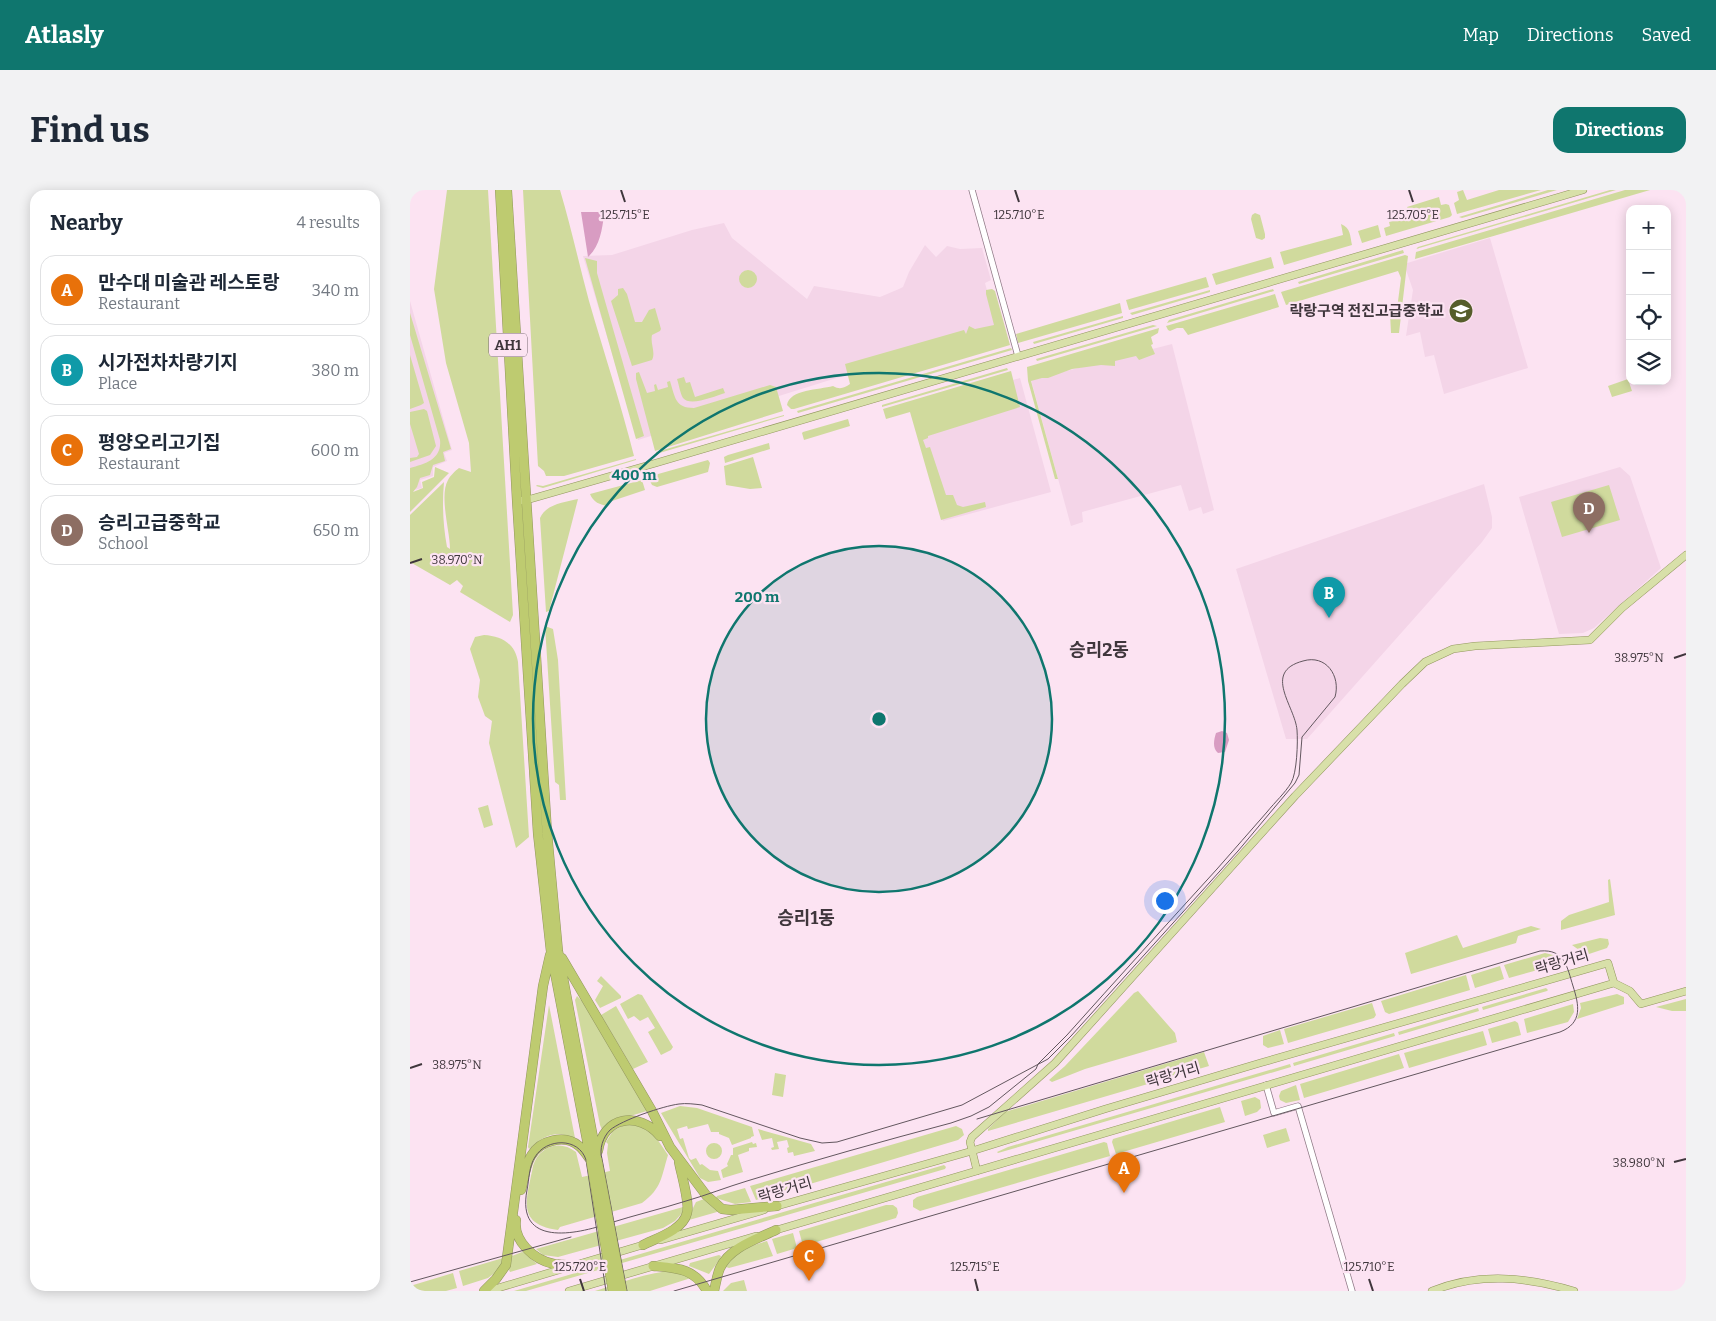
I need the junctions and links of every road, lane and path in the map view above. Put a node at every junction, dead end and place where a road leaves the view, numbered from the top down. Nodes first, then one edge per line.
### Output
1 (500, 190) edge
2 (508, 190) edge
3 (972, 190) edge
4 (1584, 190) edge
5 (1018, 356) junction
6 (527, 500) junction
7 (517, 501) junction
8 (1686, 555) edge
9 (554, 952) junction
10 (1614, 983) junction
11 (1686, 991) edge
12 (1266, 1085) junction
13 (670, 1147) junction
14 (972, 1151) junction
15 (678, 1159) junction
16 (594, 1160) junction
17 (977, 1171) junction
18 (777, 1206) junction
19 (776, 1230) junction
20 (643, 1245) junction
21 (578, 1266) junction
22 (653, 1266) junction
23 (486, 1291) edge
24 (569, 1291) edge
25 (613, 1291) edge
26 (622, 1291) edge
27 (707, 1291) edge
28 (714, 1291) edge
29 (1352, 1291) edge
30 (1432, 1291) edge
31 (1574, 1291) edge

1 - 7 highway, AH1
2 - 6 highway, AH1
3 - 5 street
4 - 5 main road
5 - 6 main road
6 - 7 main road
6 - 9 highway
7 - 9 highway
8 - 14 main road
9 - 13 highway
9 - 16 highway
9 - 23 highway
10 - 11 main road
10 - 12 main road
10 - 14 main road, 락랑거리
12 - 17 main road
12 - 29 street
13 - 15 highway
13 - 16 highway
14 - 17 main road
14 - 18 main road, 락랑거리
15 - 18 highway
15 - 20 highway
16 - 21 highway
16 - 25 highway, bridge
16 - 26 highway, bridge
17 - 19 main road
18 - 20 main road, 락랑거리
19 - 22 main road
19 - 28 highway
20 - 21 main road, 락랑거리
21 - 23 main road, 락랑거리
22 - 24 main road
22 - 27 highway
30 - 31 main road

